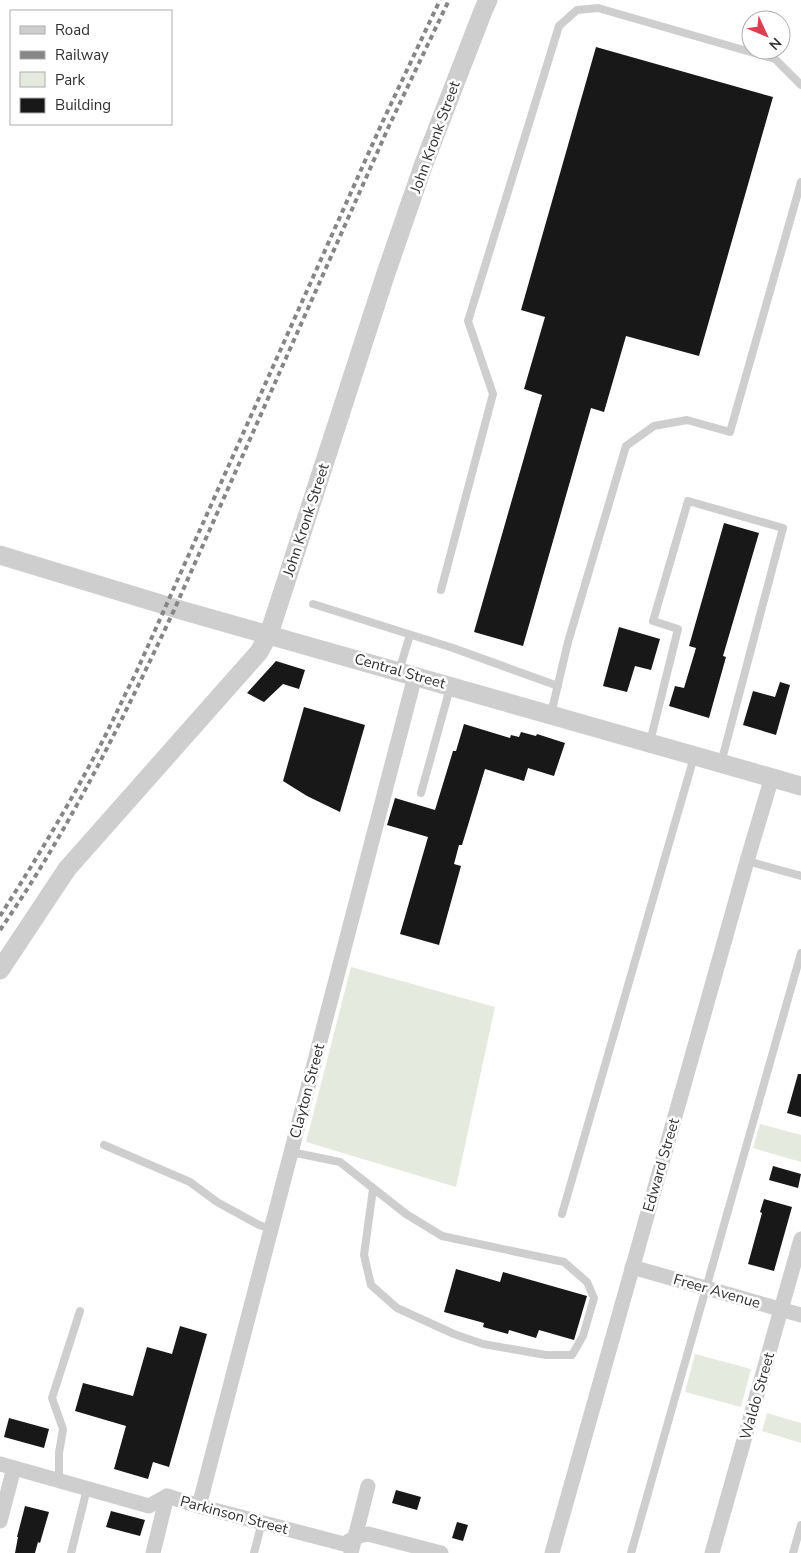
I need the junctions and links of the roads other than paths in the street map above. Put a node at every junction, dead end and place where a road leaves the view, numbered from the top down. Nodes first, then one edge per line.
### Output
1 (488, 0) edge
2 (801, 85) edge
3 (801, 182) edge
4 (0, 556) edge
5 (441, 590) dead end
6 (314, 604) dead end
7 (269, 634) junction
8 (410, 635) junction
9 (407, 673) junction
10 (451, 686) junction
11 (558, 686) junction
12 (552, 714) junction
13 (650, 743) junction
14 (694, 755) junction
15 (721, 763) junction
16 (772, 777) junction
17 (801, 786) edge
18 (421, 793) dead end
19 (747, 861) junction
20 (801, 876) edge
21 (801, 952) edge
22 (0, 970) edge
23 (104, 1145) dead end
24 (291, 1152) junction
25 (373, 1188) junction
26 (562, 1214) dead end
27 (271, 1230) junction
28 (801, 1239) edge
29 (632, 1267) junction
30 (706, 1288) junction
31 (781, 1310) junction
32 (80, 1311) dead end
33 (801, 1316) edge
34 (7, 1466) edge
35 (59, 1481) junction
36 (368, 1486) dead end
37 (87, 1489) junction
38 (167, 1496) junction
39 (199, 1506) junction
40 (0, 1521) edge
41 (262, 1522) junction
42 (801, 1525) edge
43 (355, 1537) junction
44 (71, 1553) edge
45 (153, 1553) edge
46 (254, 1553) edge
47 (351, 1553) edge
48 (441, 1553) edge
49 (552, 1553) edge
50 (631, 1553) edge
51 (712, 1553) edge
52 (793, 1553) edge

1 - 7 street, John Kronk Street
2 - 5 lane
3 - 11 lane
4 - 7 street, Central Street
6 - 8 lane
7 - 9 street, Central Street
7 - 22 street, John Kronk Street
8 - 9 lane
8 - 11 lane
9 - 10 street, Central Street
9 - 24 street, Clayton Street
10 - 12 street, Central Street
10 - 18 lane
11 - 12 lane
12 - 13 street, Central Street
13 - 14 street, Central Street
13 - 15 lane
14 - 15 street, Central Street
14 - 26 lane
15 - 16 street, Central Street
16 - 17 street, Central Street
16 - 19 street, Edward Street
19 - 20 lane
19 - 29 street, Edward Street
21 - 30 lane
23 - 27 lane
24 - 25 lane
24 - 27 street, Clayton Street
25 - 25 lane
27 - 39 street, Clayton Street
28 - 31 street, Waldo Street
29 - 30 street, Freer Avenue
29 - 49 street, Edward Street
30 - 31 street, Freer Avenue
30 - 50 lane
31 - 33 street, Freer Avenue
31 - 51 street, Waldo Street
32 - 35 lane
34 - 35 street, Parkinson Street
34 - 40 street
35 - 37 street, Parkinson Street
36 - 43 street
37 - 38 street, Parkinson Street
37 - 44 lane
38 - 39 street, Parkinson Street
38 - 45 street
39 - 41 street, Parkinson Street
41 - 43 street, Parkinson Street
41 - 46 lane
42 - 52 lane
43 - 47 street
43 - 48 street, Parkinson Street

